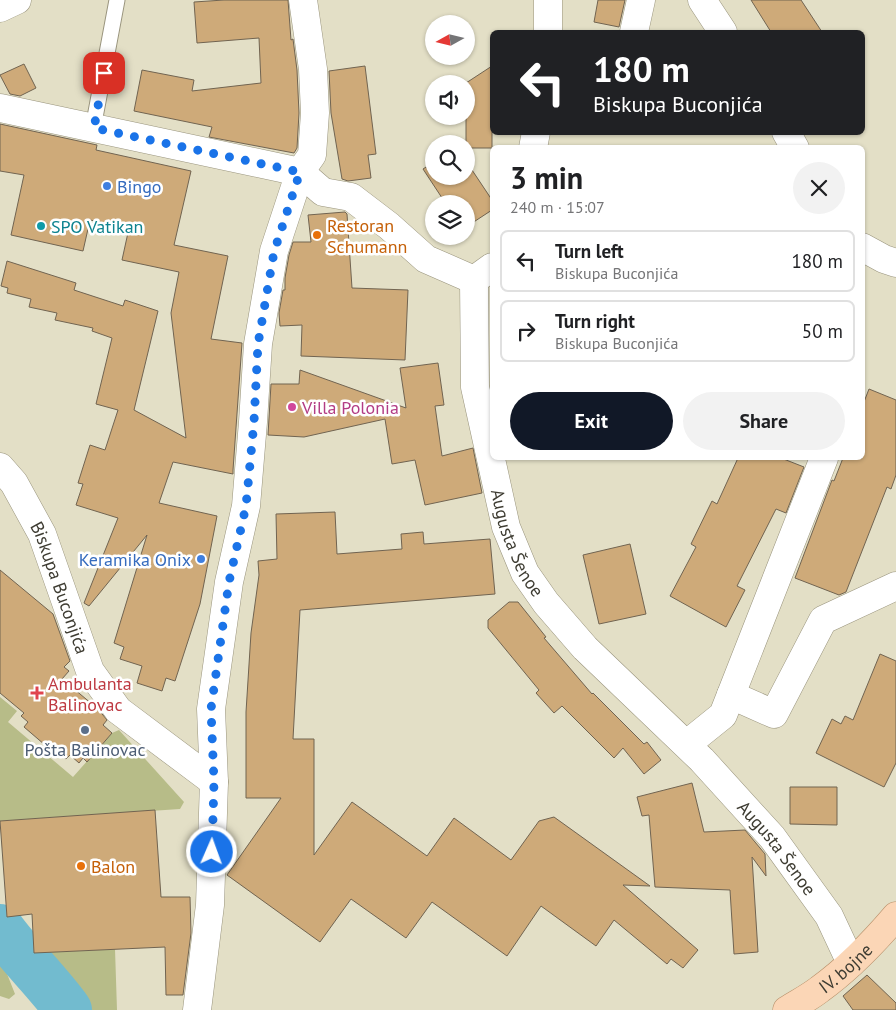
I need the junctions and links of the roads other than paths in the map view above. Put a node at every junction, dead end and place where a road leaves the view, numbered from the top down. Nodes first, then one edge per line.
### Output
1 (17, 0) edge
2 (117, 0) edge
3 (303, 0) edge
4 (548, 0) edge
5 (641, 0) edge
6 (702, 0) edge
7 (0, 8) edge
8 (548, 30) edge
9 (634, 30) edge
10 (722, 30) edge
11 (0, 108) edge
12 (94, 128) junction
13 (300, 172) junction
14 (865, 249) edge
15 (896, 263) edge
16 (483, 274) edge
17 (490, 455) edge
18 (491, 460) edge
19 (823, 460) edge
20 (0, 467) edge
21 (896, 586) edge
22 (731, 695) junction
23 (687, 744) junction
24 (214, 782) junction
25 (896, 916) edge
26 (851, 963) junction
27 (197, 1010) edge
28 (787, 1010) edge

1 - 7 street
2 - 12 lane
3 - 13 street
4 - 8 street
5 - 9 street
6 - 10 street
11 - 12 street
12 - 13 street
13 - 16 street, Augusta Šenoe
13 - 24 street
14 - 15 street
16 - 17 street, Augusta Šenoe
18 - 23 street, Augusta Šenoe
19 - 22 street
20 - 24 street, Biskupa Buconjića
21 - 22 street
22 - 23 street
23 - 26 street, Augusta Šenoe
24 - 27 street
25 - 26 main road, IV. bojne
26 - 28 main road, IV. bojne

